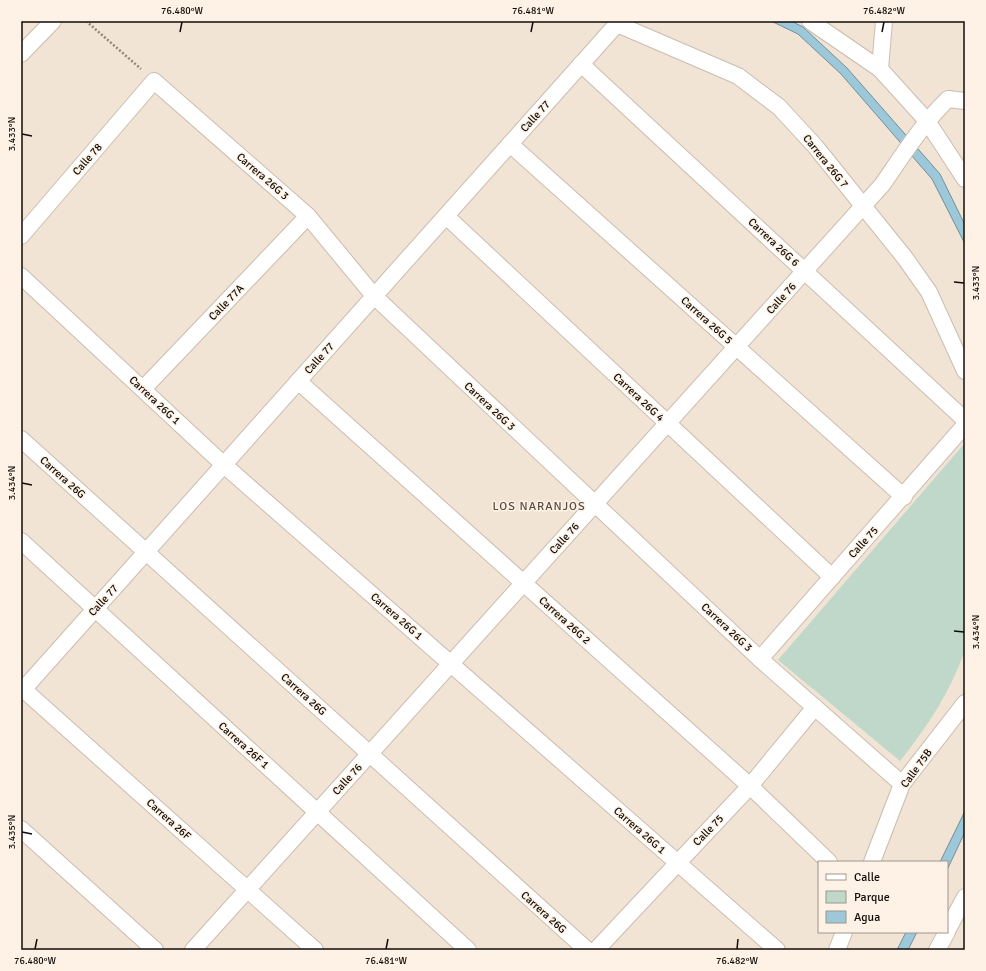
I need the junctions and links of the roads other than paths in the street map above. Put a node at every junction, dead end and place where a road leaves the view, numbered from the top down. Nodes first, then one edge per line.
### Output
1 (53, 21) edge
2 (810, 21) edge
3 (884, 21) edge
4 (617, 24) joint
5 (21, 54) edge
6 (581, 64) junction
7 (880, 69) junction
8 (154, 81) joint
9 (965, 101) edge
10 (924, 125) junction
11 (510, 144) junction
12 (965, 179) edge
13 (863, 207) junction
14 (308, 216) junction
15 (446, 216) junction
16 (21, 236) edge
17 (805, 271) junction
18 (21, 276) edge
19 (374, 296) junction
20 (737, 346) junction
21 (965, 371) edge
22 (298, 381) junction
23 (143, 389) junction
24 (965, 420) edge
25 (667, 424) junction
26 (965, 425) edge
27 (21, 439) edge
28 (224, 465) junction
29 (904, 496) junction
30 (594, 505) junction
31 (21, 541) edge
32 (146, 552) junction
33 (832, 577) junction
34 (524, 583) junction
35 (95, 609) junction
36 (760, 658) junction
37 (452, 664) junction
38 (22, 691) edge
39 (965, 703) edge
40 (815, 707) junction
41 (370, 754) junction
42 (902, 784) junction
43 (750, 786) junction
44 (317, 812) junction
45 (21, 829) edge
46 (828, 861) edge
47 (872, 861) edge
48 (677, 863) junction
49 (248, 890) junction
50 (965, 897) edge
51 (948, 930) edge
52 (844, 933) edge
53 (946, 933) edge
54 (155, 950) edge
55 (193, 950) edge
56 (315, 950) edge
57 (468, 950) edge
58 (587, 950) edge
59 (596, 950) edge
60 (777, 950) edge
61 (837, 950) edge
62 (937, 950) edge

1 - 5 street
2 - 7 street
3 - 7 street
4 - 6 street, Calle 77
4 - 13 street, Carrera 26G 7
6 - 11 street, Calle 77
6 - 17 street, Carrera 26G 6
7 - 10 street
8 - 14 street, Carrera 26G 3
8 - 16 street, Calle 78
9 - 10 street, Calle 76
10 - 12 street
10 - 13 street, Calle 76
11 - 15 street, Calle 77
11 - 20 street, Carrera 26G 5
13 - 17 street, Calle 76
13 - 21 street, Carrera 26G 7
14 - 19 street, Carrera 26G 3
14 - 23 street, Calle 77A
15 - 19 street, Calle 77
15 - 25 street, Carrera 26G 4
17 - 20 street, Calle 76
17 - 24 street, Carrera 26G 6
18 - 23 street, Carrera 26G 1
19 - 22 street, Calle 77
19 - 30 street, Carrera 26G 3
20 - 25 street, Calle 76
20 - 29 street, Carrera 26G 5
22 - 28 street, Calle 77
22 - 34 street, Carrera 26G 2
23 - 28 street, Carrera 26G 1
25 - 30 street, Calle 76
25 - 33 street, Carrera 26G 4
26 - 29 street, Calle 75
27 - 32 street, Carrera 26G
28 - 32 street, Calle 77
28 - 37 street, Carrera 26G 1
29 - 33 street, Calle 75
30 - 34 street, Calle 76
30 - 36 street, Carrera 26G 3
31 - 35 street, Carrera 26F 1
32 - 35 street, Calle 77
32 - 41 street, Carrera 26G
33 - 36 street, Calle 75
34 - 37 street, Calle 76
34 - 43 street, Carrera 26G 2
35 - 38 street, Calle 77
35 - 44 street, Carrera 26F 1
36 - 40 street, Carrera 26G 3
37 - 41 street, Calle 76
37 - 48 street, Carrera 26G 1
38 - 49 street, Carrera 26F
39 - 42 street, Calle 75B
40 - 42 street, Carrera 26G 3
40 - 43 street, Calle 75
41 - 44 street, Calle 76
41 - 58 street, Carrera 26G
42 - 47 street, Calle 75B
43 - 46 street, Carrera 26G 2
43 - 48 street, Calle 75
44 - 49 street, Calle 76
44 - 57 street, Carrera 26F 1
45 - 54 street
48 - 59 street, Calle 75
48 - 60 street, Carrera 26G 1
49 - 55 street, Calle 76
49 - 56 street, Carrera 26F
50 - 51 street
52 - 61 street
53 - 62 street

